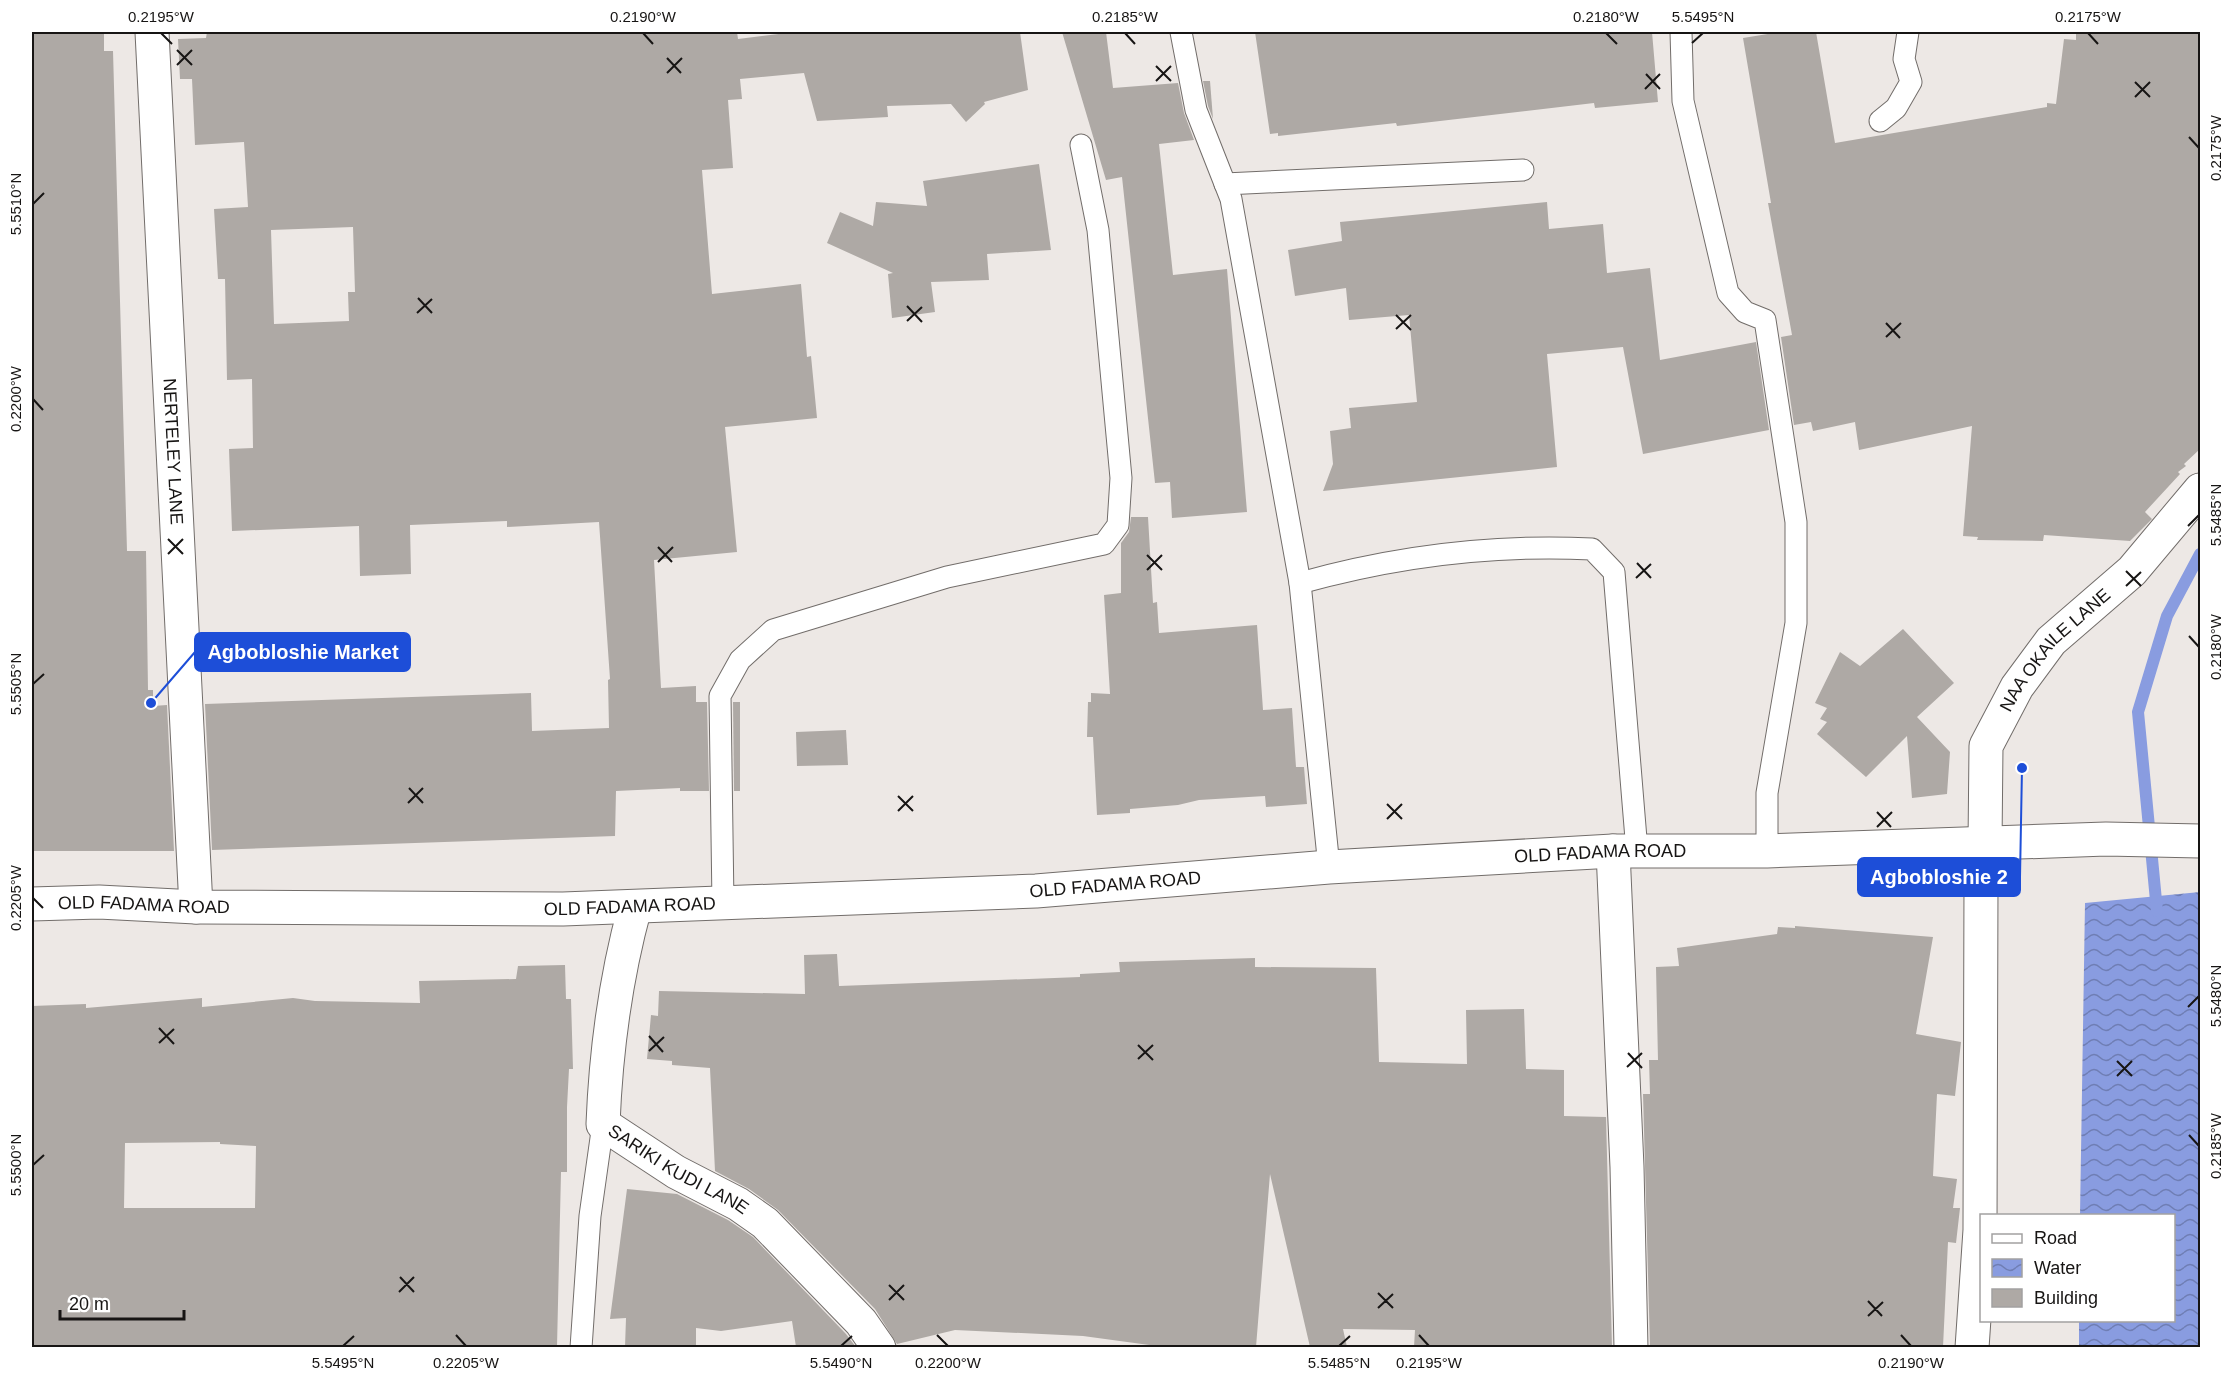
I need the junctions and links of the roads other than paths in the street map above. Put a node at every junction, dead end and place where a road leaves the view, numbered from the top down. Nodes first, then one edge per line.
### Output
1 (152, 32) edge
2 (1181, 32) edge
3 (1681, 32) edge
4 (1908, 32) edge
5 (1880, 121) dead end
6 (1081, 145) dead end
7 (1522, 170) dead end
8 (1225, 183) junction
9 (2200, 490) edge
10 (1300, 583) junction
11 (2200, 840) edge
12 (1986, 845) junction
13 (1625, 851) junction
14 (1767, 851) junction
15 (1329, 867) junction
16 (32, 904) edge
17 (723, 904) junction
18 (196, 907) junction
19 (635, 907) junction
20 (603, 1124) junction
21 (1980, 1214) edge
22 (1980, 1230) edge
23 (581, 1347) edge
24 (879, 1347) edge
25 (1631, 1347) edge
26 (1971, 1347) edge

1 - 18 street, NERTELEY LANE
2 - 8 lane
3 - 14 lane
4 - 5 lane
6 - 17 lane
7 - 8 lane
8 - 10 lane
9 - 12 street, NAA OKAILE LANE
10 - 13 lane
10 - 15 lane
11 - 12 street, OLD FADAMA ROAD
12 - 14 street, OLD FADAMA ROAD
12 - 21 street, NAA OKAILE LANE
13 - 14 street, OLD FADAMA ROAD
13 - 15 street, OLD FADAMA ROAD
13 - 25 street
15 - 17 street, OLD FADAMA ROAD
16 - 18 street, OLD FADAMA ROAD
17 - 19 street, OLD FADAMA ROAD
18 - 19 street, OLD FADAMA ROAD
19 - 20 street, SARIKI KUDI LANE
20 - 23 lane
20 - 24 street, SARIKI KUDI LANE
22 - 26 street, NAA OKAILE LANE

